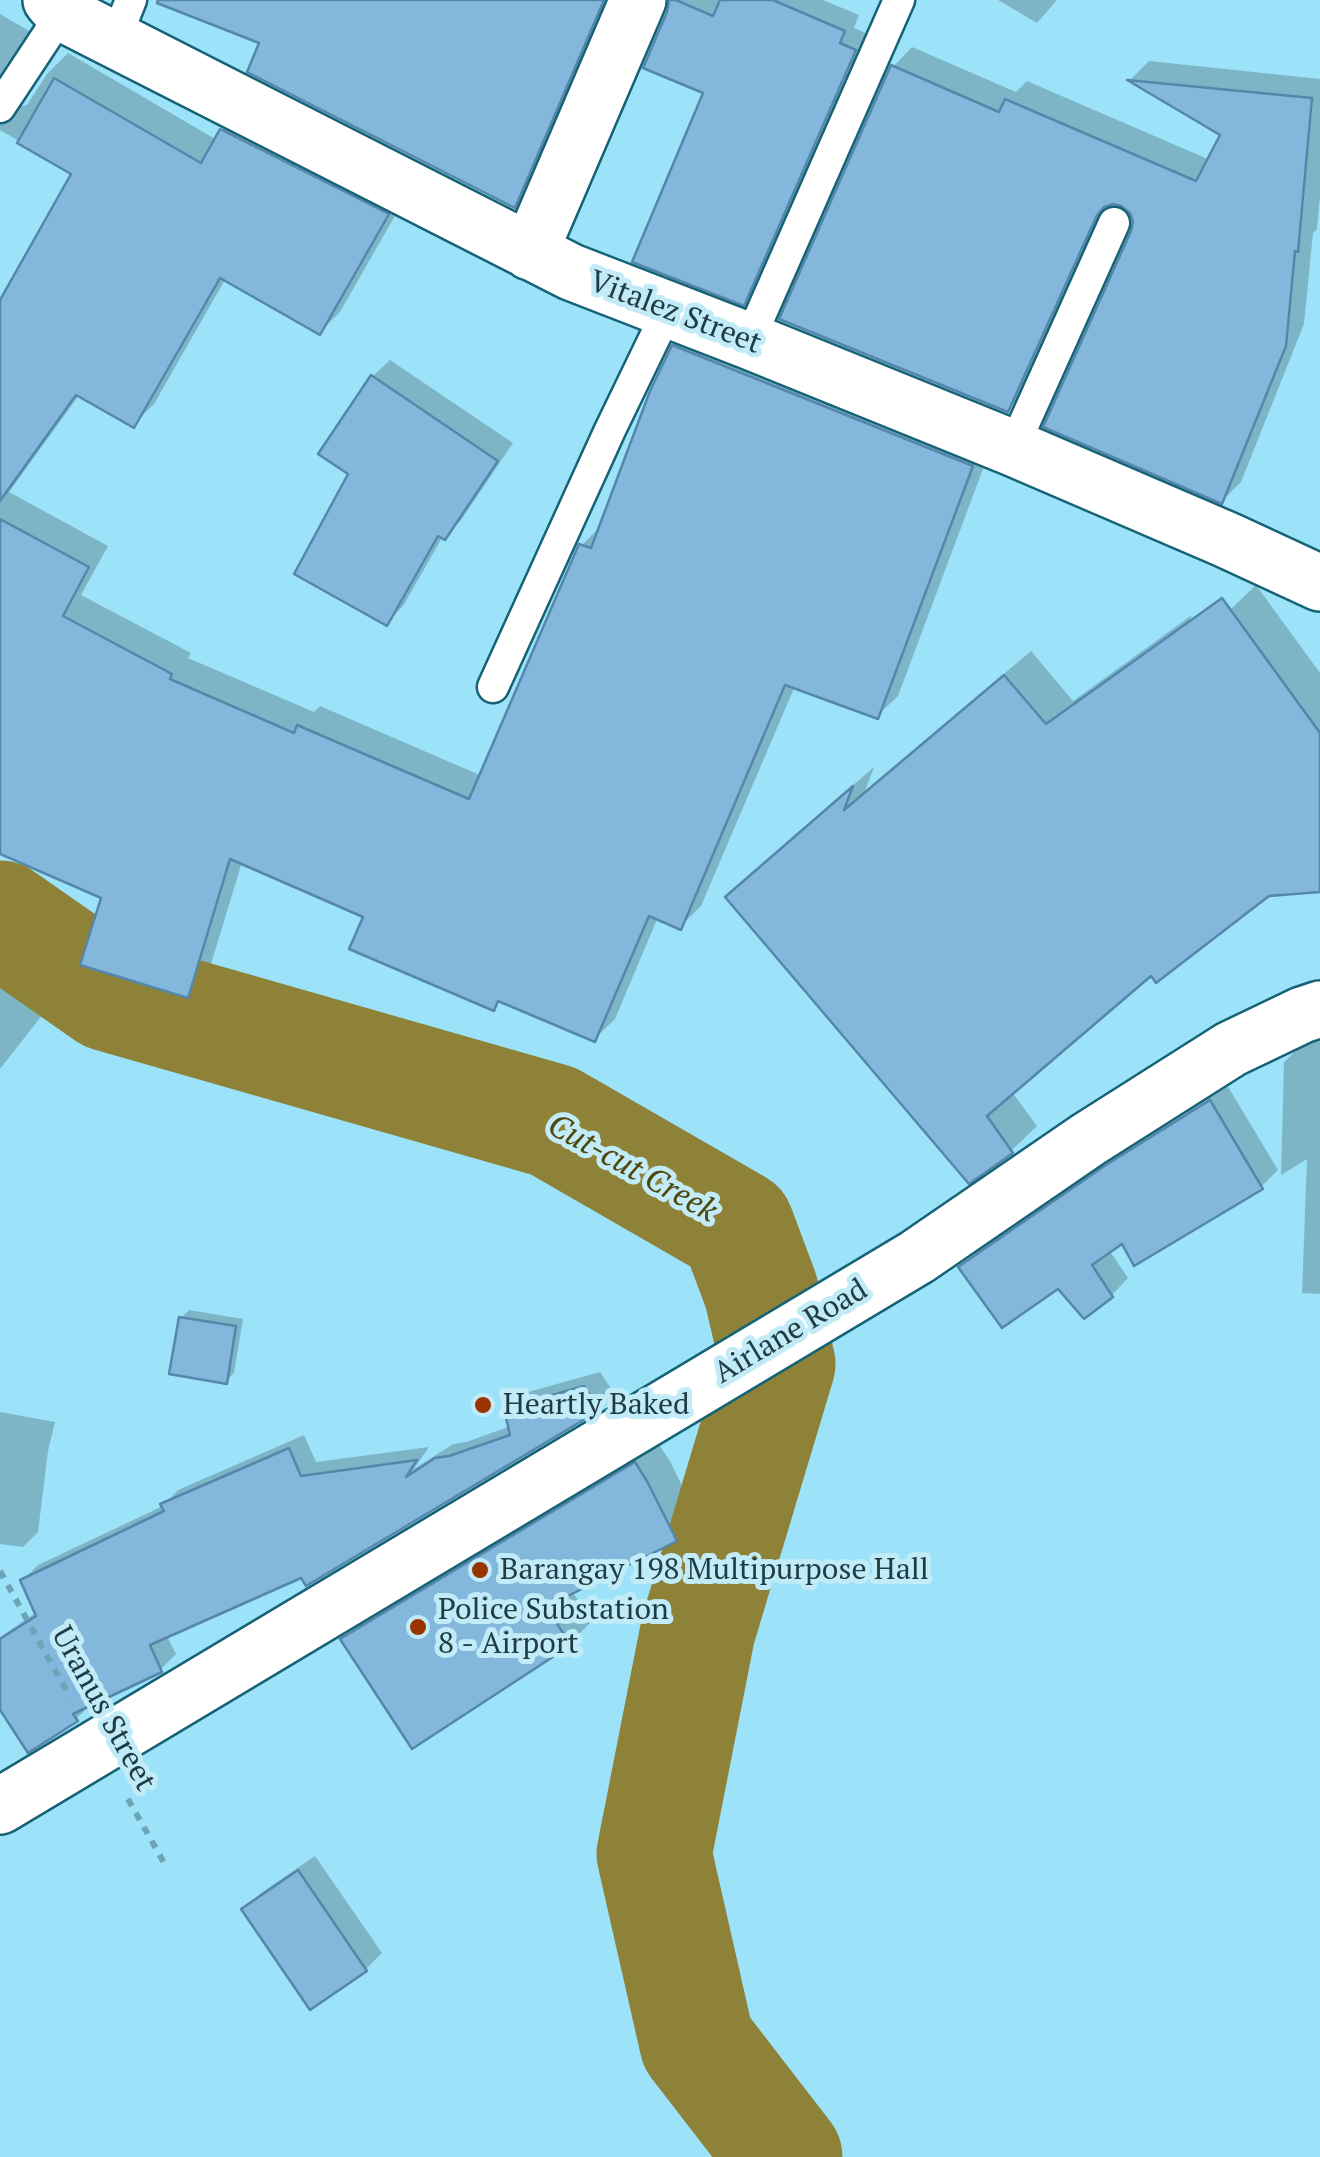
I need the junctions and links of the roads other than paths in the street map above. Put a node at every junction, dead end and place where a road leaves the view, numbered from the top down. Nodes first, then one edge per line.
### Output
1 (638, 0) edge
2 (899, 0) edge
3 (57, 6) edge
4 (123, 20) edge
5 (0, 107) edge
6 (1114, 223) dead end
7 (530, 252) junction
8 (668, 310) junction
9 (749, 341) junction
10 (1013, 448) junction
11 (1310, 565) edge
12 (494, 687) dead end
13 (1320, 1009) edge
14 (0, 1806) edge

1 - 7 street
2 - 9 lane
3 - 4 street, Vitalez Street
3 - 5 lane
4 - 7 street, Vitalez Street
6 - 10 lane
7 - 8 street, Vitalez Street
8 - 9 street, Vitalez Street
8 - 12 lane
9 - 10 street, Vitalez Street
10 - 11 street, Vitalez Street
13 - 14 street, Airlane Road

